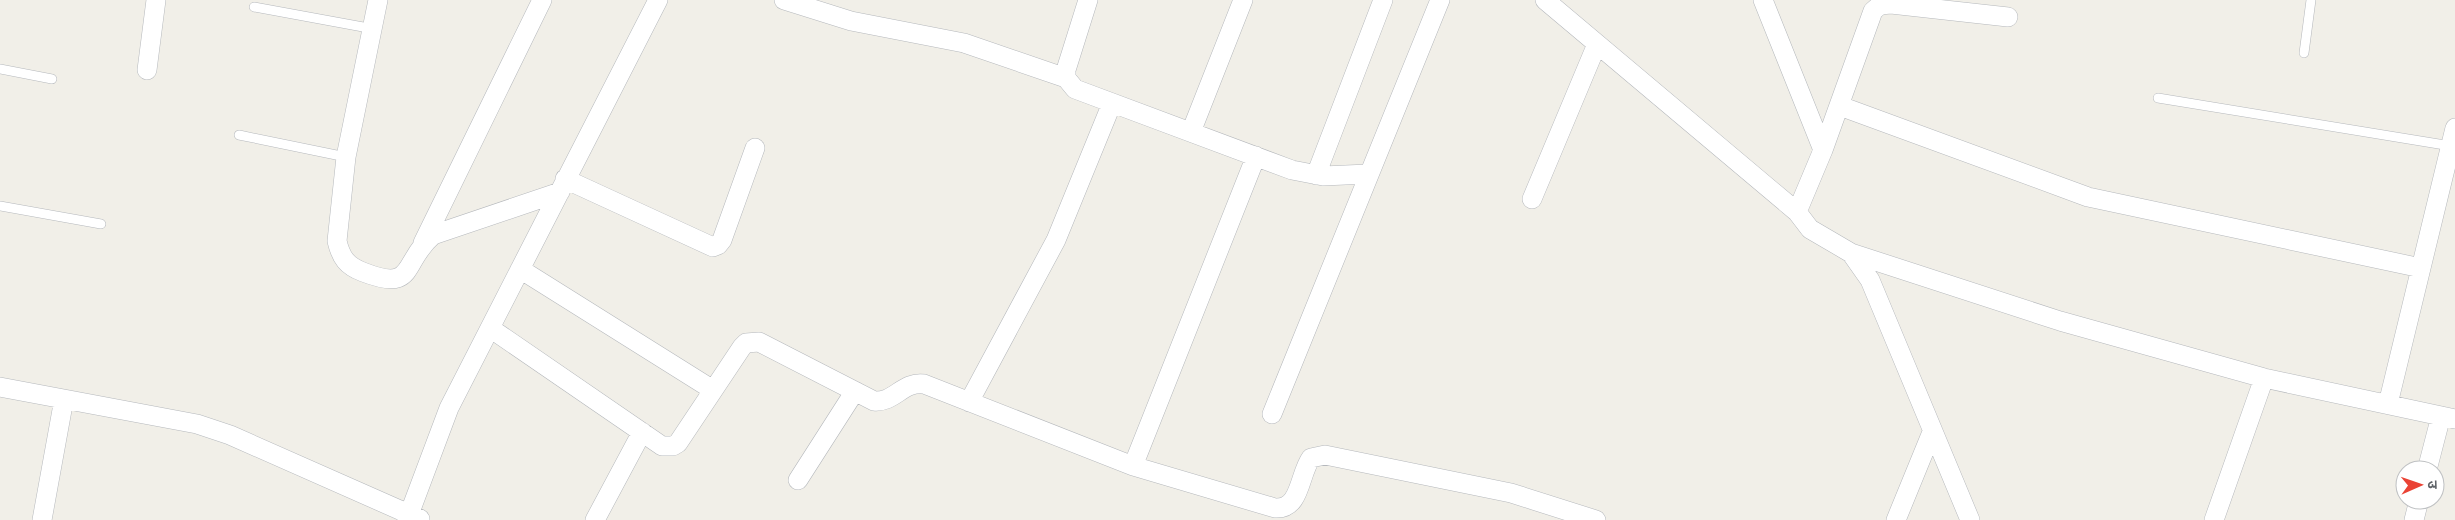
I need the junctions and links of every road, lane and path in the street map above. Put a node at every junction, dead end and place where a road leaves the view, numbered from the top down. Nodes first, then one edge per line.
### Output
1 (156, 0) edge
2 (378, 0) edge
3 (542, 0) edge
4 (658, 0) edge
5 (784, 0) edge
6 (1088, 0) edge
7 (1243, 0) edge
8 (1383, 0) edge
9 (1440, 0) edge
10 (1546, 0) edge
11 (1763, 0) edge
12 (2311, 0) edge
13 (254, 6) dead end
14 (2008, 17) dead end
15 (374, 28) junction
16 (1597, 44) junction
17 (2304, 53) dead end
18 (0, 69) edge
19 (148, 70) dead end
20 (1066, 78) junction
21 (52, 79) dead end
22 (2158, 98) dead end
23 (1112, 103) junction
24 (1840, 106) junction
25 (1191, 132) junction
26 (239, 135) dead end
27 (2453, 137) edge
28 (755, 148) dead end
29 (1824, 150) junction
30 (1256, 156) junction
31 (346, 157) junction
32 (1368, 174) junction
33 (1316, 175) junction
34 (563, 186) junction
35 (1532, 199) dead end
36 (0, 206) edge
37 (1797, 212) junction
38 (101, 224) dead end
39 (423, 243) junction
40 (1851, 253) junction
41 (2421, 268) junction
42 (520, 269) junction
43 (490, 328) junction
44 (2264, 378) junction
45 (0, 387) edge
46 (713, 390) junction
47 (855, 391) junction
48 (64, 399) junction
49 (969, 402) junction
50 (2388, 404) junction
51 (1272, 414) dead end
52 (2448, 418) edge
53 (642, 432) junction
54 (1932, 432) junction
55 (2431, 460) edge
56 (1133, 466) junction
57 (798, 480) dead end
58 (413, 518) edge
59 (42, 520) edge
60 (595, 520) edge
61 (1596, 520) edge
62 (1896, 520) edge
63 (1970, 520) edge
64 (2214, 520) edge

1 - 19 street
2 - 15 street
3 - 39 street
4 - 34 street
5 - 20 street
6 - 20 street
7 - 25 street
8 - 33 street
9 - 32 street
10 - 16 street
11 - 29 street
12 - 17 lane
13 - 15 lane
14 - 24 street
15 - 31 street
16 - 35 street
16 - 37 street
18 - 21 lane
20 - 23 street
22 - 27 lane
23 - 25 street
23 - 49 street
24 - 29 street
24 - 41 street
25 - 30 street
26 - 31 lane
27 - 41 street
28 - 34 street
29 - 37 street
30 - 33 street
30 - 56 street
31 - 39 street
32 - 33 street
32 - 51 street
34 - 39 street
34 - 42 street
36 - 38 lane
37 - 40 street
40 - 44 street
40 - 54 street
41 - 50 street
42 - 43 street
42 - 46 street
43 - 53 street
43 - 58 street
44 - 50 street
44 - 64 street
45 - 48 street
46 - 47 street
46 - 53 street
47 - 49 street
47 - 57 street
48 - 58 street
48 - 59 street
49 - 56 street
50 - 52 street
52 - 55 street
53 - 60 street
54 - 62 street
54 - 63 street
56 - 61 street

